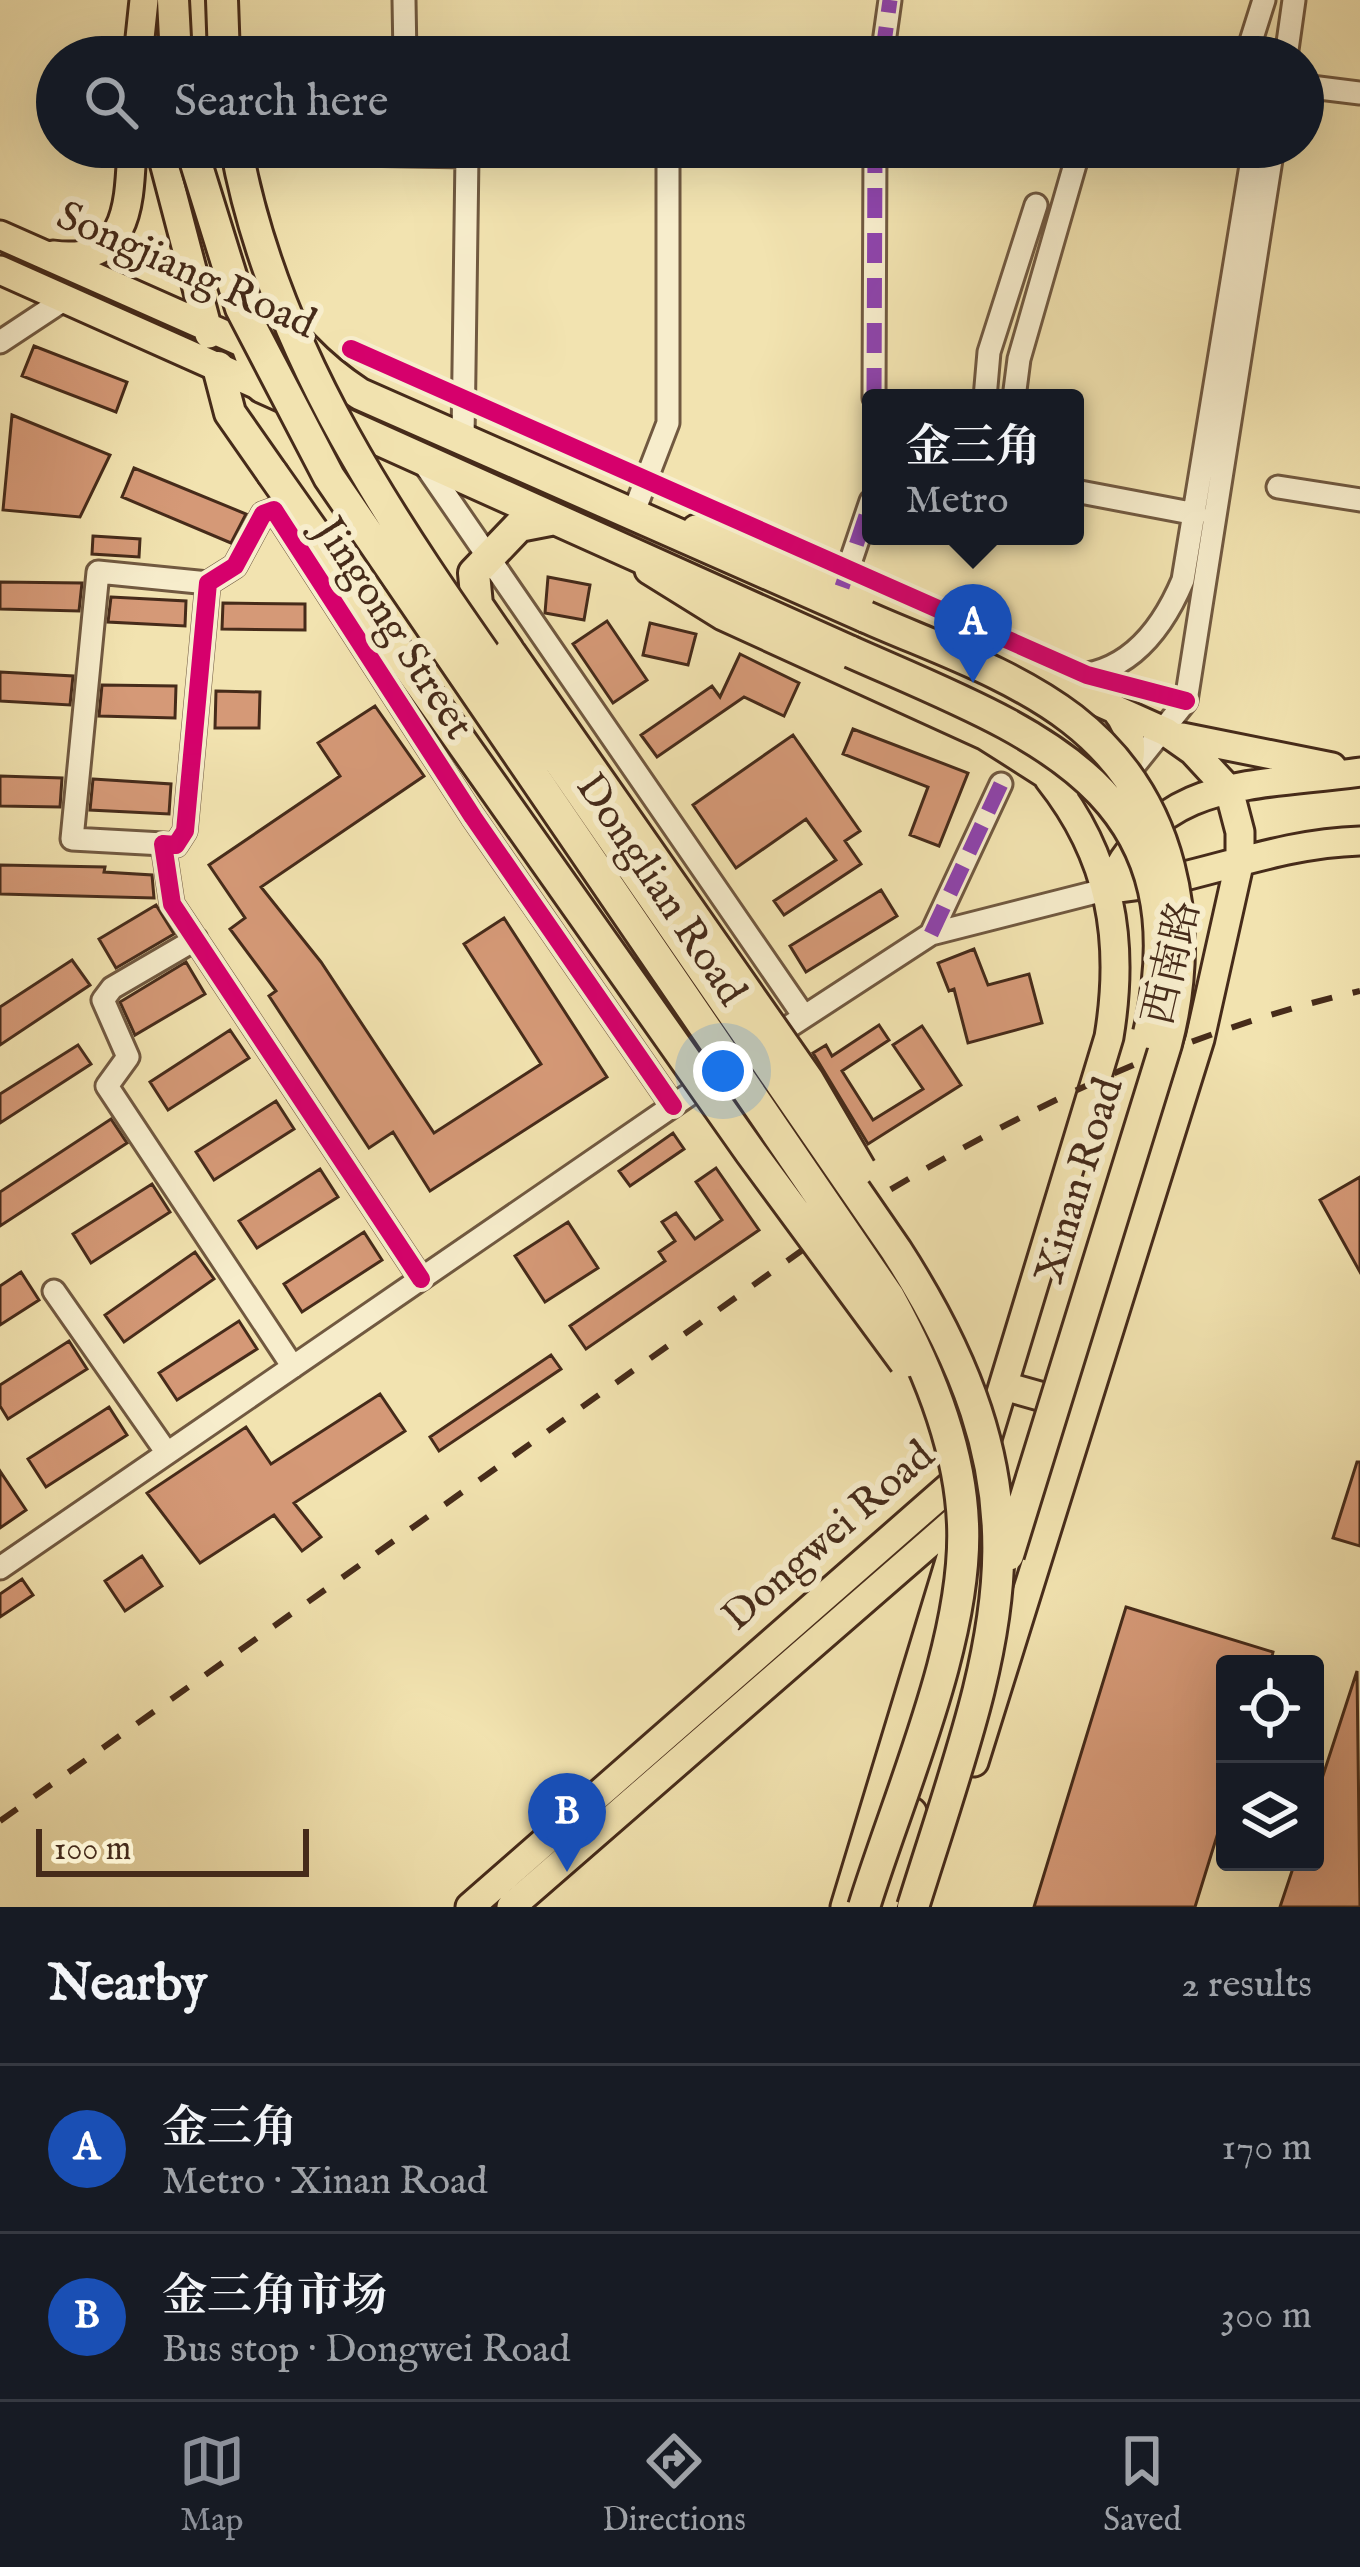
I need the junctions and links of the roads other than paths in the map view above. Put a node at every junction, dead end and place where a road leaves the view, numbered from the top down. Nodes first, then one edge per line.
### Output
1 (146, 0) edge
2 (173, 0) edge
3 (184, 0) edge
4 (206, 0) edge
5 (222, 0) edge
6 (237, 0) edge
7 (404, 0) edge
8 (890, 0) edge
9 (1264, 0) edge
10 (1294, 0) edge
11 (141, 36) edge
12 (149, 36) edge
13 (178, 36) edge
14 (182, 36) edge
15 (207, 36) edge
16 (223, 36) edge
17 (236, 36) edge
18 (405, 36) edge
19 (885, 36) edge
20 (1253, 36) edge
21 (1289, 36) edge
22 (1324, 89) edge
23 (1360, 93) edge
24 (131, 168) edge
25 (165, 168) edge
26 (194, 168) edge
27 (197, 168) edge
28 (230, 168) edge
29 (235, 168) edge
30 (467, 168) edge
31 (668, 168) edge
32 (875, 168) edge
33 (1074, 168) edge
34 (1251, 168) edge
35 (1270, 168) edge
36 (1036, 206) dead end
37 (0, 235) edge
38 (43, 254) junction
39 (0, 270) edge
40 (65, 299) junction
41 (206, 326) junction
42 (0, 342) edge
43 (247, 344) junction
44 (218, 368) junction
45 (262, 387) junction
46 (874, 389) edge
47 (986, 389) edge
48 (1015, 389) edge
49 (361, 394) junction
50 (463, 440) junction
51 (422, 459) junction
52 (1278, 487) dead end
53 (1084, 493) edge
54 (1360, 500) edge
55 (633, 514) junction
56 (1196, 514) junction
57 (555, 519) junction
58 (862, 528) edge
59 (620, 548) junction
60 (487, 554) junction
61 (208, 583) junction
62 (842, 587) junction
63 (866, 617) joint
64 (851, 652) joint
65 (1035, 674) junction
66 (1186, 701) junction
67 (1114, 709) junction
68 (1166, 732) junction
69 (1206, 746) junction
70 (1360, 771) edge
71 (1049, 779) junction
72 (1120, 782) junction
73 (1001, 784) dead end
74 (1228, 790) junction
75 (1360, 841) edge
76 (163, 844) junction
77 (1240, 860) junction
78 (1108, 890) junction
79 (931, 934) junction
80 (196, 939) junction
81 (803, 1016) junction
82 (673, 1106) junction
83 (421, 1279) junction
84 (54, 1291) dead end
85 (923, 1292) junction
86 (293, 1367) junction
87 (1004, 1386) junction
88 (1084, 1409) junction
89 (949, 1444) junction
90 (167, 1453) junction
91 (982, 1459) junction
92 (1057, 1497) junction
93 (966, 1512) junction
94 (0, 1568) edge
95 (937, 1759) junction
96 (470, 1907) edge
97 (511, 1907) edge
98 (844, 1907) edge
99 (864, 1907) edge
100 (881, 1907) edge
101 (898, 1907) edge
102 (913, 1907) edge
103 (928, 1907) edge

1 - 11 main road
1 - 12 main road
2 - 13 highway
3 - 14 highway
4 - 15 highway
5 - 16 highway
6 - 17 main road
7 - 18 street
8 - 19 street
9 - 20 street
10 - 21 street
22 - 23 street
24 - 38 main road
25 - 41 main road
26 - 43 highway
27 - 89 highway, Donglian Road, bridge
28 - 49 highway
29 - 85 highway, Donglian Road, bridge
30 - 50 street
31 - 55 street
32 - 46 street
33 - 48 street
34 - 56 street
35 - 66 street
36 - 47 street
37 - 38 main road, Songjiang Road
38 - 41 main road, Songjiang Road
39 - 40 main road, Songjiang Road
40 - 42 street
40 - 44 main road, Songjiang Road
41 - 43 main road, Songjiang Road
41 - 44 main road
43 - 45 highway
43 - 49 main road, Songjiang Road
44 - 45 main road, Songjiang Road
44 - 89 highway, bridge
45 - 51 highway, Songjiang Road
49 - 50 highway, Songjiang Road
50 - 55 highway, Songjiang Road
51 - 57 highway, Songjiang Road
51 - 60 street
52 - 54 street
53 - 56 street
55 - 62 main road
55 - 63 highway, Songjiang Road
56 - 65 street
57 - 59 highway, Songjiang Road
57 - 60 highway
58 - 62 street
59 - 64 highway, Songjiang Road
59 - 71 main road
60 - 81 street
60 - 85 highway, bridge
61 - 76 street
61 - 76 street
61 - 82 street, Jingong Street
62 - 65 main road
63 - 95 highway, Xinan Road, bridge
64 - 95 highway, Xinan Road, bridge
65 - 67 main road
66 - 68 street
66 - 69 street
67 - 68 main road
67 - 72 main road
68 - 69 main road
68 - 72 street
68 - 74 main road
69 - 70 main road
69 - 74 street
70 - 74 main road
71 - 72 main road
71 - 78 main road, 西南路
73 - 79 street
74 - 77 main road
74 - 78 main road
75 - 77 main road
76 - 80 street
77 - 78 main road
77 - 88 main road, 西南路
78 - 79 street
78 - 87 main road, 西南路
79 - 81 street
80 - 83 street
80 - 86 street
81 - 82 street
82 - 83 street
83 - 86 street
84 - 90 street
85 - 102 highway, Donglian Road, bridge
86 - 90 street
87 - 88 main road
87 - 91 main road, 西南路
88 - 92 main road, 西南路
89 - 99 highway, Donglian Road, bridge
90 - 94 street
91 - 92 main road, Dongwei Road
91 - 93 main road, 西南路
91 - 96 main road, Dongwei Road
92 - 93 main road, Dongwei Road
92 - 103 main road, 西南路
93 - 97 main road, Dongwei Road
93 - 98 main road, 西南路
95 - 100 highway, Xinan Road
95 - 101 highway, Xinan Road

